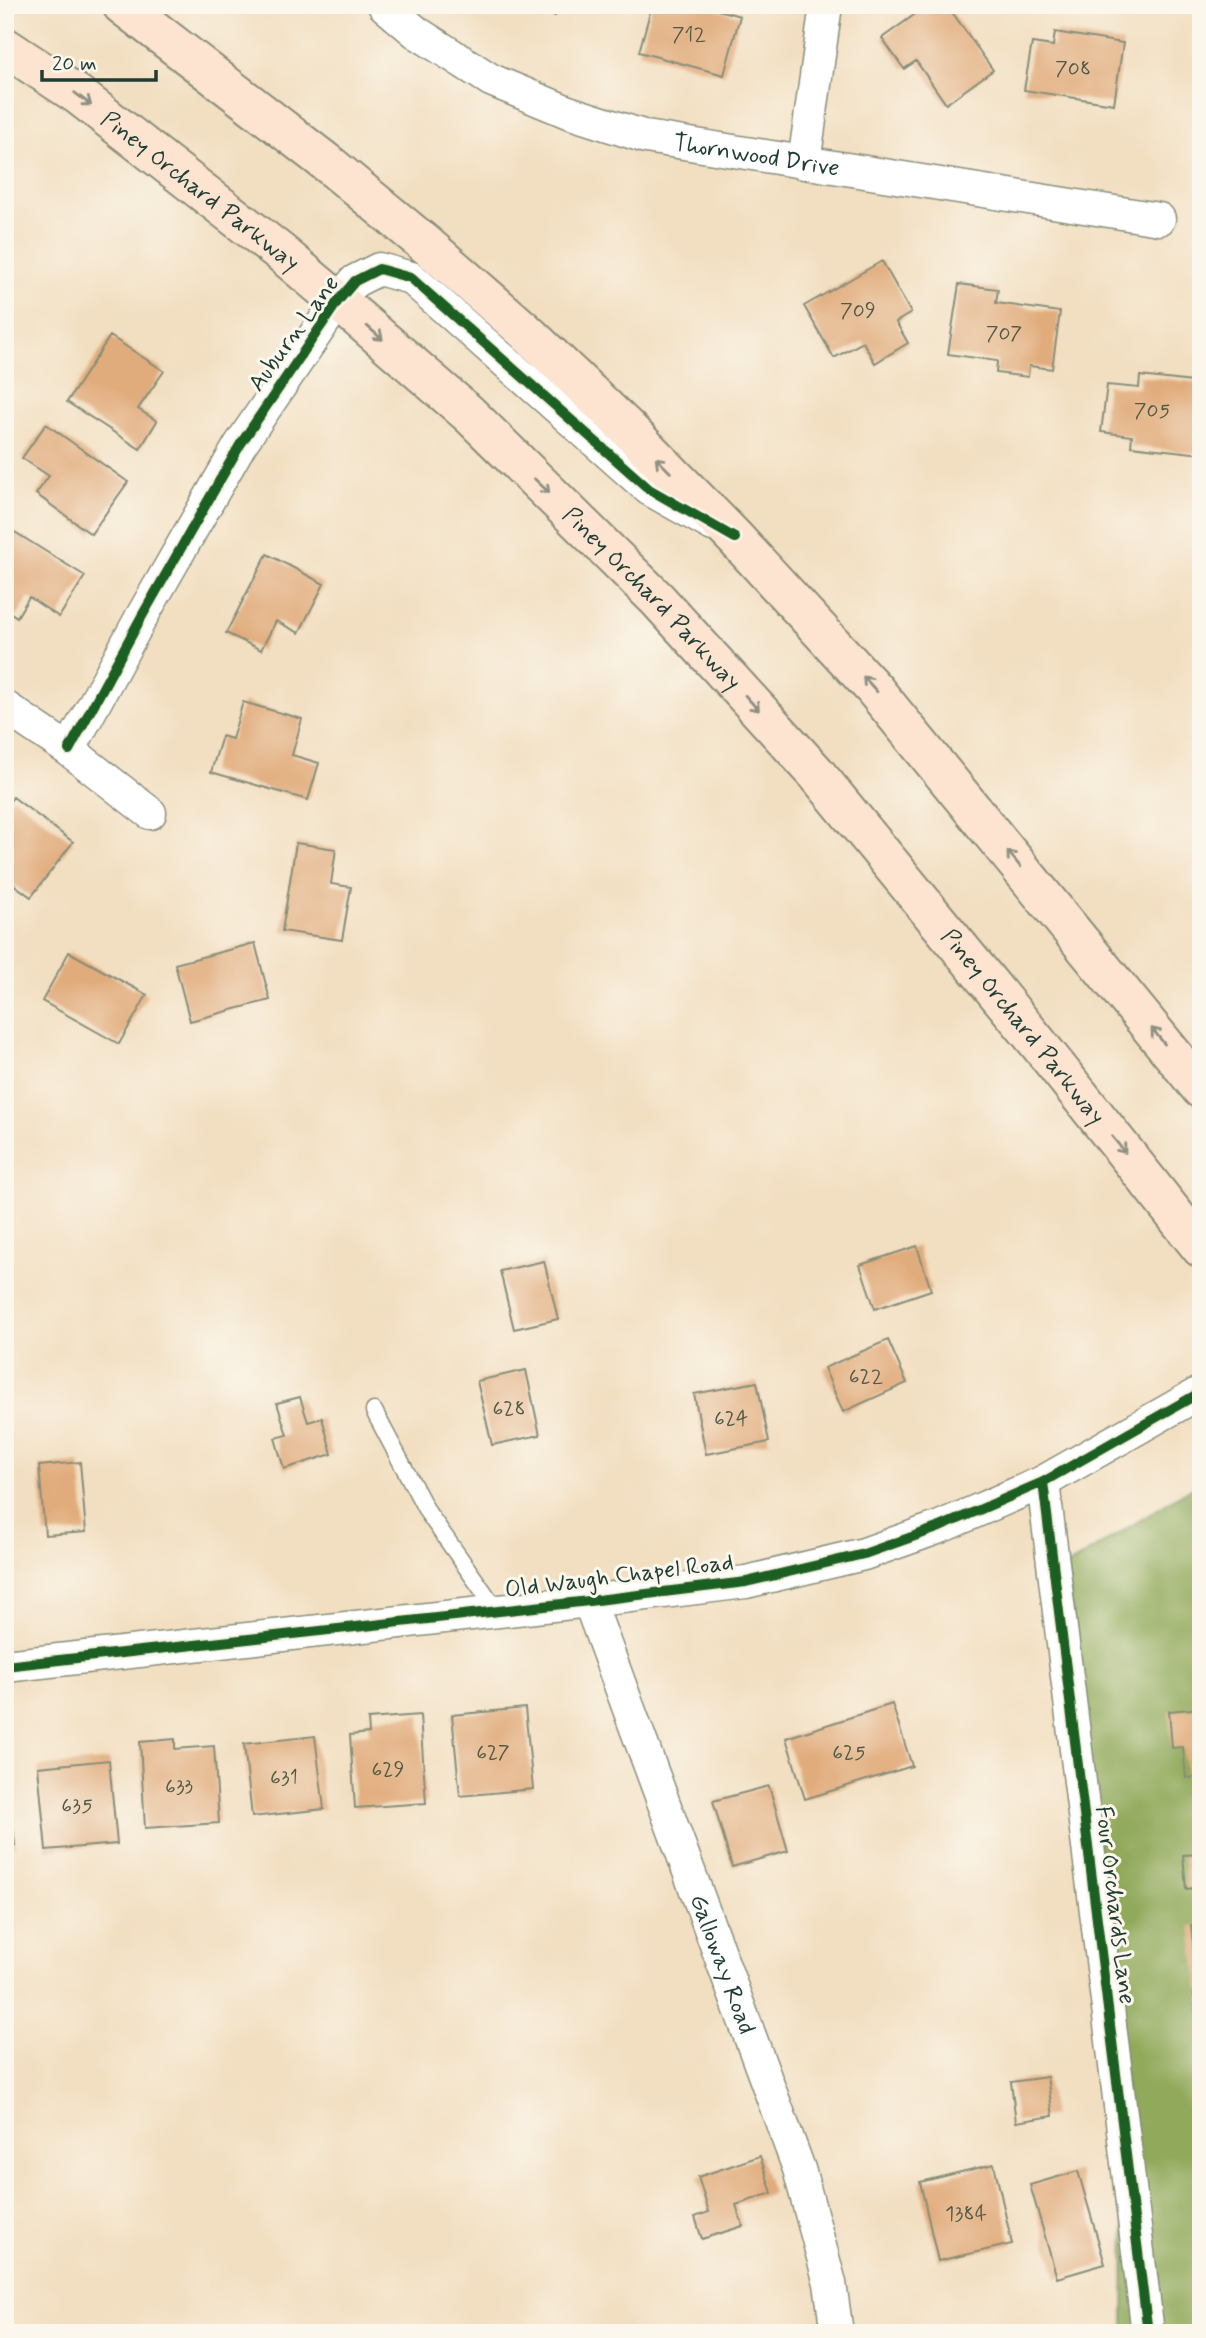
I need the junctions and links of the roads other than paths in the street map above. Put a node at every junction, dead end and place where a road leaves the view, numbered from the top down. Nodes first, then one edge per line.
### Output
1 (122, 5) edge
2 (384, 5) edge
3 (826, 5) edge
4 (5, 47) edge
5 (804, 163) junction
6 (1159, 219) dead end
7 (338, 301) junction
8 (735, 538) junction
9 (5, 707) edge
10 (69, 750) junction
11 (150, 813) dead end
12 (1201, 1089) edge
13 (1201, 1248) edge
14 (1201, 1392) edge
15 (374, 1411) dead end
16 (1043, 1482) junction
17 (589, 1601) junction
18 (498, 1612) junction
19 (5, 1666) edge
20 (837, 2333) edge
21 (1148, 2333) edge

8 -> 1 main road
2 - 5 street, Thornwood Drive
3 - 5 street
4 -> 7 main road, Piney Orchard Parkway
5 - 6 street, Thornwood Drive
7 - 8 street, Auburn Lane
7 - 10 street, Auburn Lane
7 -> 13 main road, Piney Orchard Parkway
12 -> 8 main road
9 - 10 street
10 - 11 street
14 - 16 street, Old Waugh Chapel Road
15 - 18 lane
16 - 17 street, Old Waugh Chapel Road
16 - 21 street, Four Orchards Lane
17 - 18 street, Old Waugh Chapel Road
17 - 20 street, Galloway Road
18 - 19 street, Old Waugh Chapel Road

